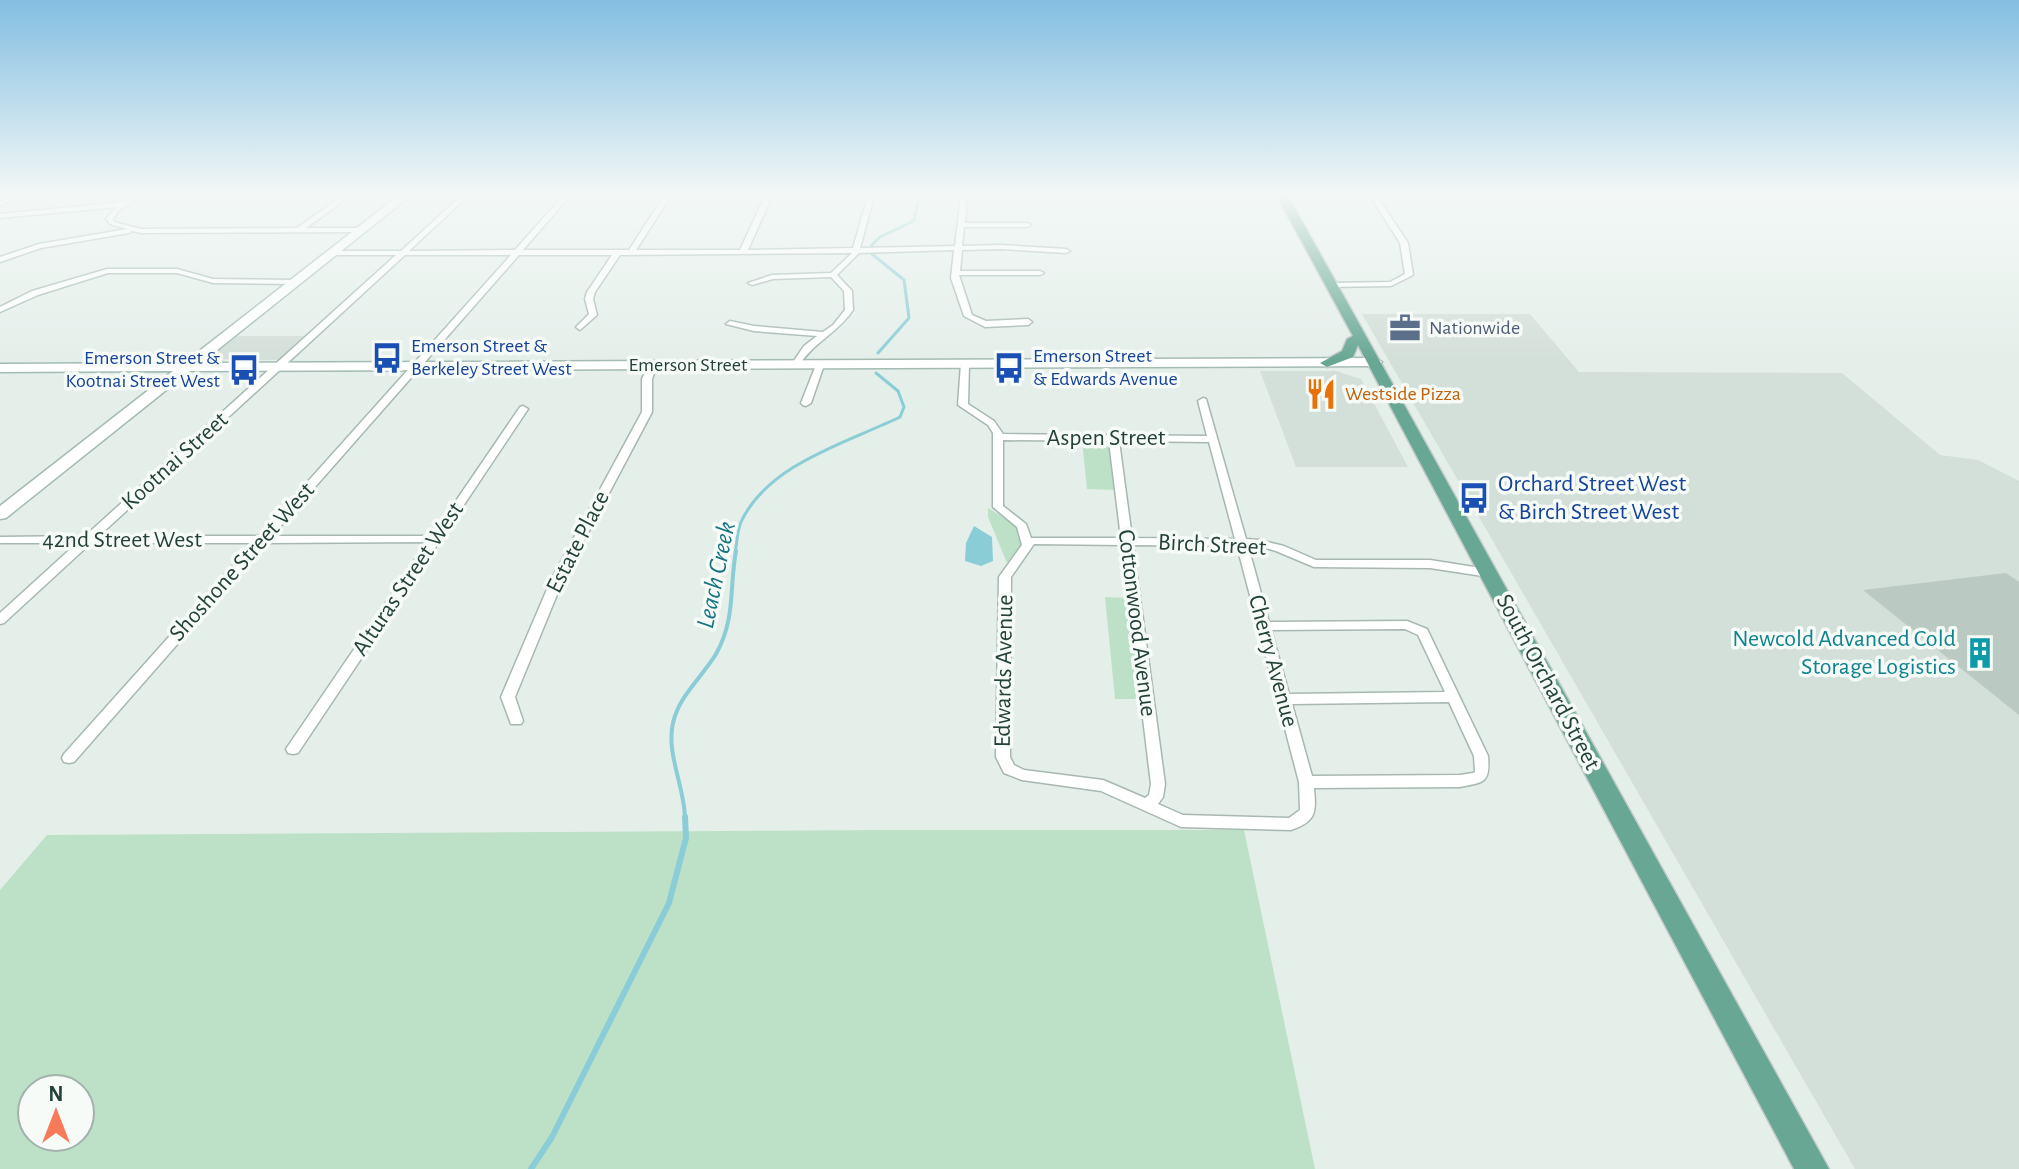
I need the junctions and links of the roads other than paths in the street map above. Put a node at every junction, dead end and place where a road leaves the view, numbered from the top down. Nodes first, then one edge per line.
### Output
1 (959, 250) edge
2 (26, 251) edge
3 (335, 251) edge
4 (407, 251) edge
5 (519, 251) edge
6 (798, 251) edge
7 (856, 251) edge
8 (1059, 251) edge
9 (1066, 251) dead end
10 (1312, 251) edge
11 (1405, 251) edge
12 (631, 252) joint
13 (743, 252) joint
14 (332, 253) junction
15 (404, 253) junction
16 (517, 253) junction
17 (617, 253) junction
18 (0, 260) edge
19 (956, 273) junction
20 (1040, 273) dead end
21 (833, 275) junction
22 (295, 282) junction
23 (752, 283) dead end
24 (1331, 285) junction
25 (0, 310) edge
26 (1028, 322) dead end
27 (730, 324) dead end
28 (580, 327) dead end
29 (827, 335) junction
30 (1361, 337) junction
31 (1375, 362) junction
32 (1327, 363) junction
33 (965, 364) junction
34 (653, 365) junction
35 (795, 365) junction
36 (820, 365) junction
37 (415, 366) junction
38 (187, 367) junction
39 (279, 367) junction
40 (0, 368) edge
41 (1203, 401) dead end
42 (806, 403) dead end
43 (523, 409) dead end
44 (999, 437) junction
45 (1114, 438) junction
46 (1213, 439) junction
47 (0, 514) edge
48 (436, 539) junction
49 (0, 540) edge
50 (262, 540) junction
51 (88, 541) junction
52 (1028, 541) junction
53 (1127, 541) junction
54 (1241, 543) junction
55 (1489, 573) junction
56 (0, 620) edge
57 (1264, 626) junction
58 (1454, 697) junction
59 (1283, 699) junction
60 (516, 721) dead end
61 (293, 749) dead end
62 (69, 758) dead end
63 (1306, 782) junction
64 (1149, 804) junction
65 (1812, 1169) edge

1 - 19 street
2 - 18 street
3 - 14 main road
4 - 15 street, Kootnai Street
5 - 16 street, Shoshone Street West
6 - 13 street
7 - 21 street
8 - 9 street
10 - 24 main road, South Orchard Street
11 - 24 street
12 - 13 street
12 - 17 street
14 - 15 street
14 - 22 main road
15 - 16 street
15 - 39 street, Kootnai Street
16 - 17 street
16 - 37 street, Shoshone Street West
17 - 28 street
19 - 20 street
19 - 26 street
21 - 23 street
21 - 29 street
22 - 25 street
22 - 38 main road
24 - 30 main road, South Orchard Street
27 - 29 street
29 - 35 street
30 - 31 main road, South Orchard Street
30 - 32 main road
31 - 32 main road, Emerson Street
31 - 55 main road, South Orchard Street
32 - 33 main road, Emerson Street
33 - 36 main road, Emerson Street
33 - 44 street
34 - 35 main road, Emerson Street
34 - 37 main road, Emerson Street
34 - 60 street, Estate Place
35 - 36 main road, Emerson Street
36 - 42 street
37 - 39 main road, Emerson Street
37 - 50 street, Shoshone Street West
38 - 39 main road, Emerson Street
38 - 40 main road, Emerson Street
38 - 47 main road
39 - 51 street, Kootnai Street
41 - 46 street, Cherry Avenue
43 - 48 street, Alturas Street West
44 - 45 street, Aspen Street
44 - 52 street
45 - 46 street, Aspen Street
45 - 53 street, Cottonwood Avenue
46 - 54 street, Cherry Avenue
48 - 50 street, 42nd Street West
48 - 61 street, Alturas Street West
49 - 51 street, 42nd Street West
50 - 51 street, 42nd Street West
50 - 62 street, Shoshone Street West
51 - 56 street, Kootnai Street
52 - 53 street, Birch Street
52 - 64 street, Edwards Avenue
53 - 54 street, Birch Street
53 - 64 street, Cottonwood Avenue
54 - 55 street, Birch Street
54 - 57 street, Cherry Avenue
55 - 65 main road, South Orchard Street
57 - 58 street
57 - 59 street, Cherry Avenue
58 - 59 street
58 - 63 street
59 - 63 street, Cherry Avenue
63 - 64 street

